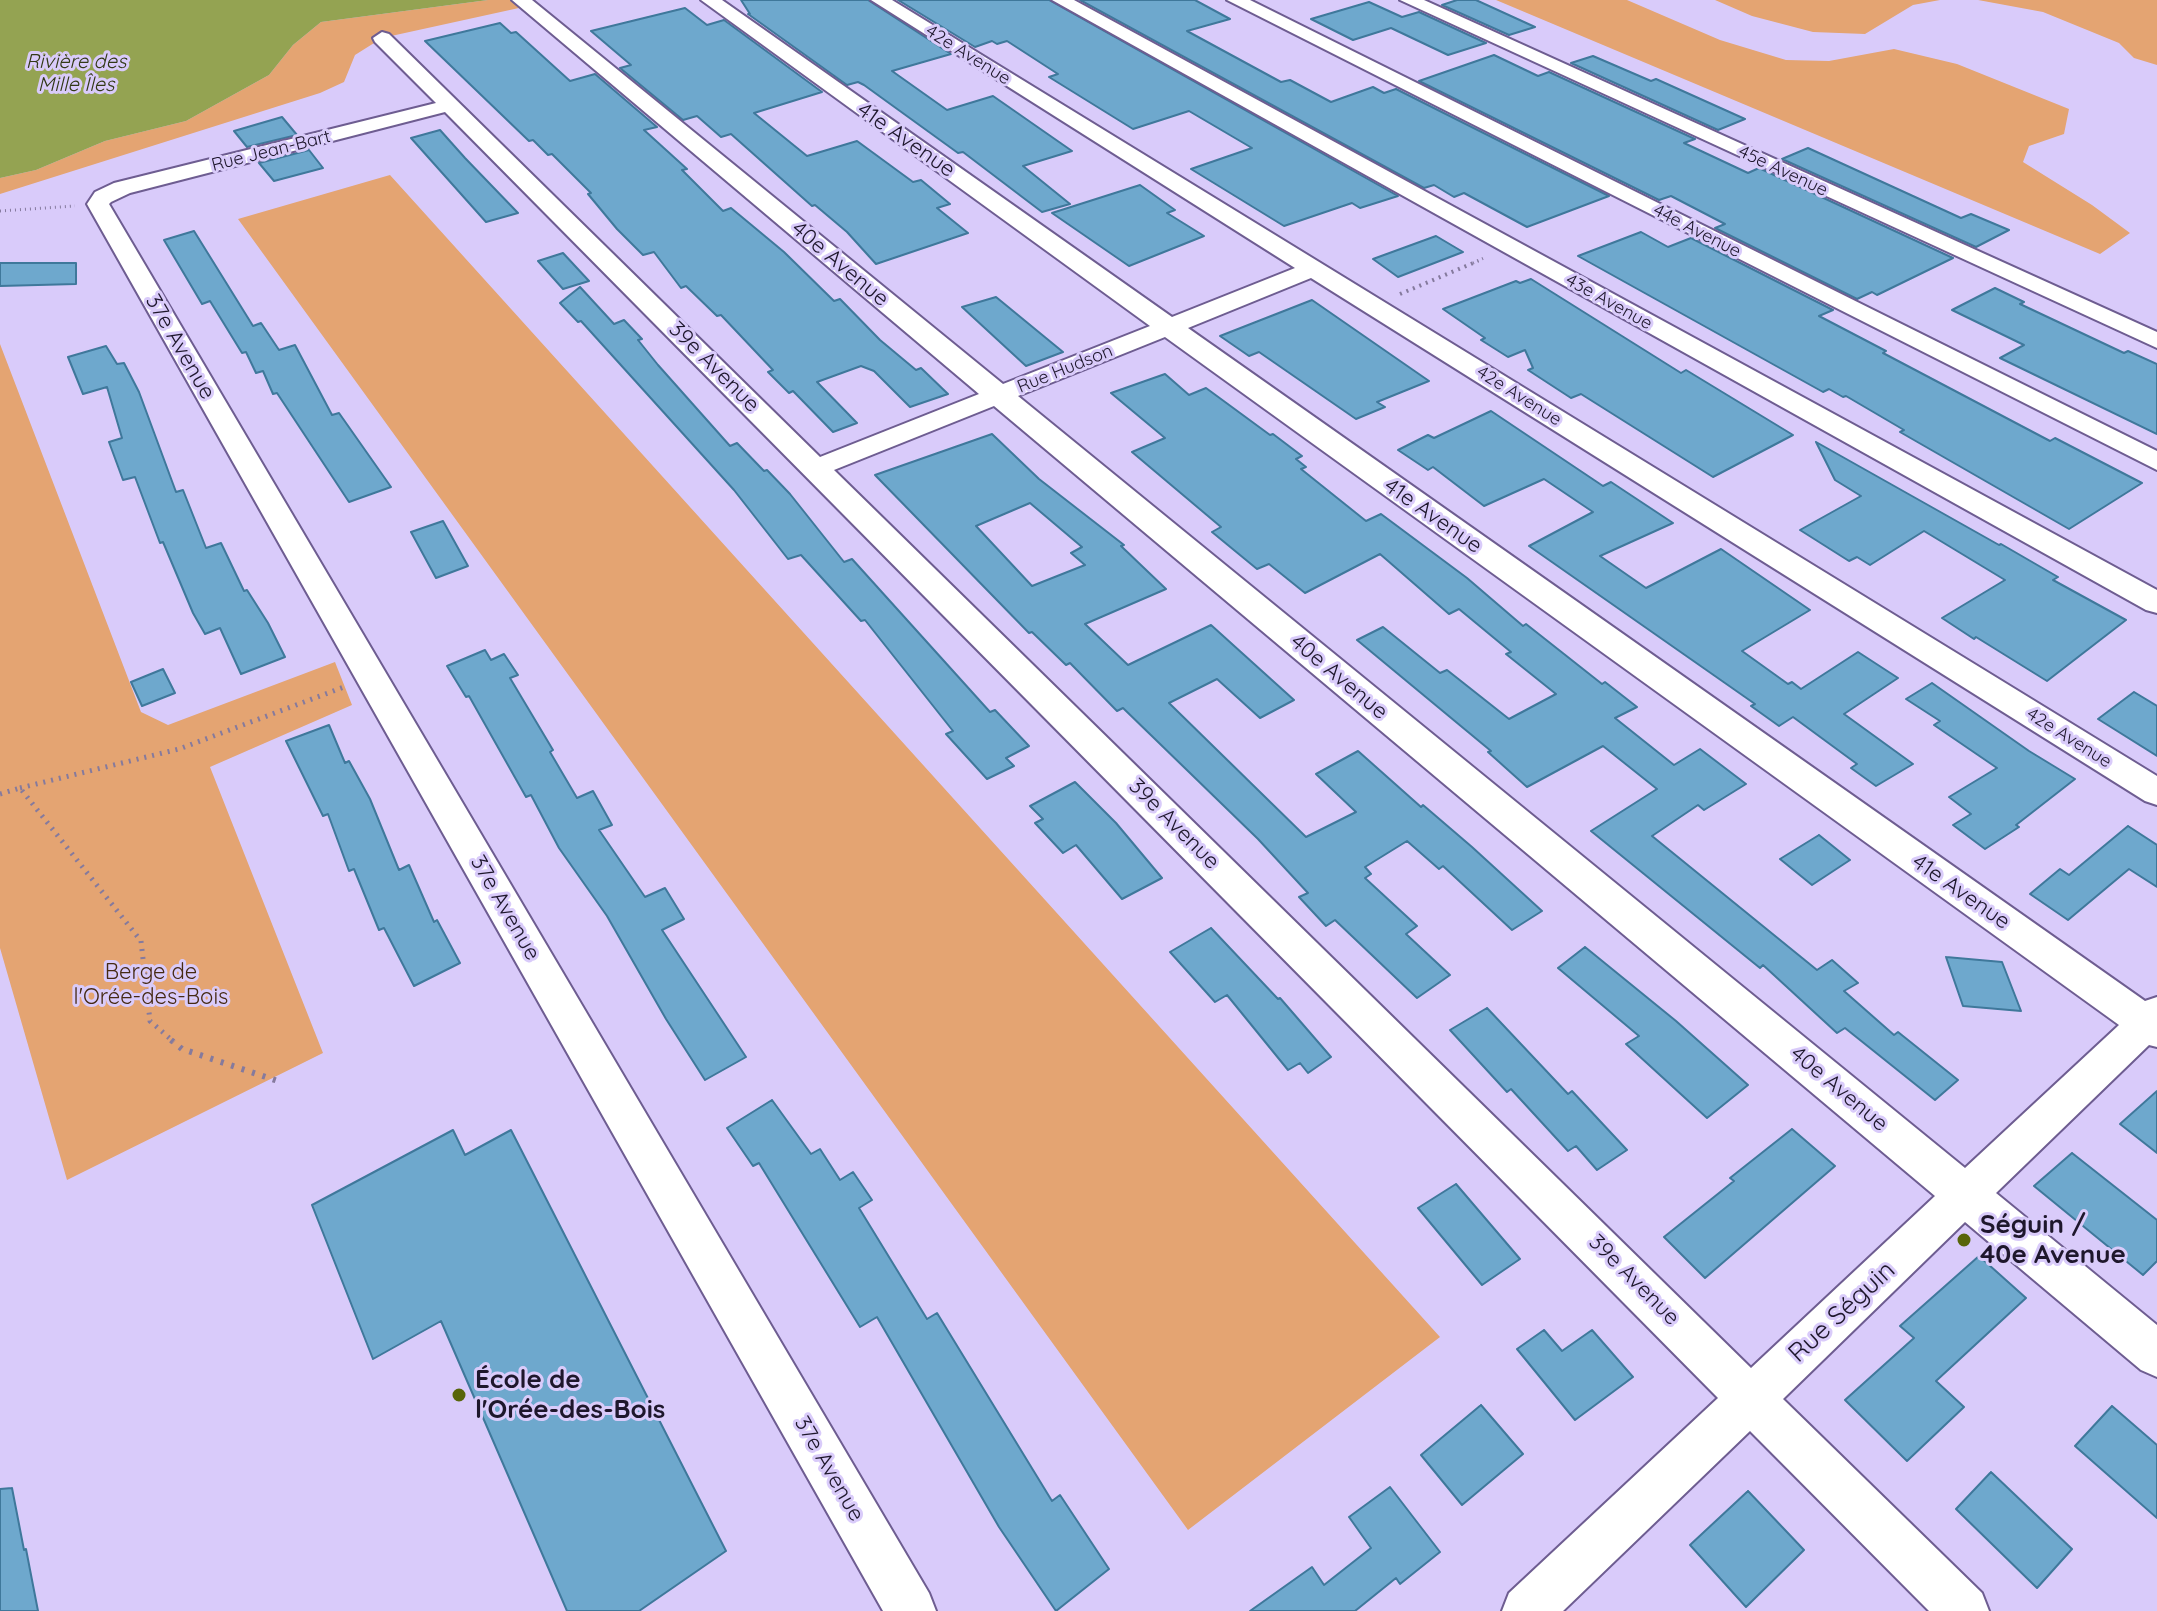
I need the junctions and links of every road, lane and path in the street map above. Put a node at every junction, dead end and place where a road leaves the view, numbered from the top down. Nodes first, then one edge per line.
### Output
1 (521, 0) edge
2 (710, 0) edge
3 (880, 0) edge
4 (1061, 0) edge
5 (1236, 0) edge
6 (1409, 0) edge
7 (382, 38) dead end
8 (450, 105) junction
9 (98, 204) junction
10 (0, 211) edge
11 (1509, 247) junction
12 (1314, 269) junction
13 (1373, 306) junction
14 (1169, 327) junction
15 (2157, 341) edge
16 (999, 395) junction
17 (2157, 462) edge
18 (816, 468) junction
19 (2157, 603) edge
20 (371, 677) junction
21 (20, 788) junction
22 (2157, 792) edge
23 (0, 794) edge
24 (2153, 1023) edge
25 (281, 1082) dead end
26 (1966, 1195) junction
27 (2157, 1354) edge
28 (1752, 1398) junction
29 (911, 1611) edge
30 (1527, 1611) edge
31 (1964, 1611) edge

1 - 16 street, 40e Avenue
2 - 14 street, 41e Avenue
3 - 12 street, 42e Avenue
4 - 11 street, 43e Avenue
5 - 17 street, 44e Avenue
6 - 15 street, 45e Avenue
7 - 8 street, 39e Avenue
8 - 9 street, Rue Jean-Bart
8 - 18 street, 39e Avenue
9 - 10 path
9 - 20 street, 37e Avenue
11 - 13 path
11 - 19 street, 43e Avenue
12 - 13 street, 42e Avenue
12 - 14 street, Rue Hudson
13 - 22 street, 42e Avenue
14 - 16 street, Rue Hudson
14 - 24 street, 41e Avenue
16 - 18 street, Rue Hudson
16 - 26 street, 40e Avenue
18 - 28 street, 39e Avenue
20 - 21 path
20 - 29 street, 37e Avenue
21 - 23 path
21 - 25 path
24 - 26 street, Rue Séguin
26 - 27 street, 40e Avenue
26 - 28 street, Rue Séguin
28 - 30 street, Rue Séguin
28 - 31 street, 39e Avenue

